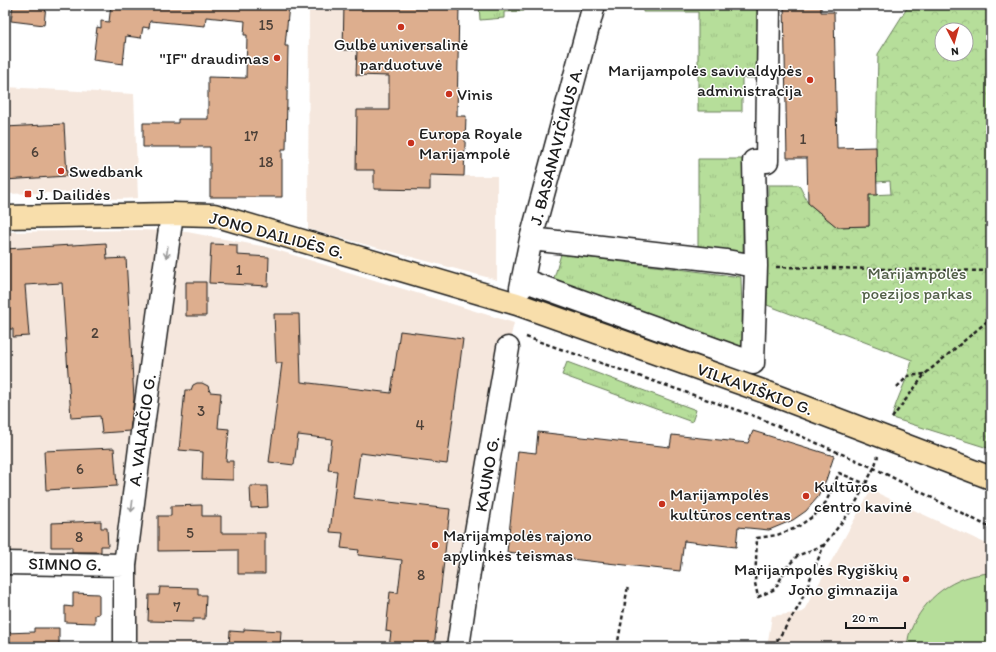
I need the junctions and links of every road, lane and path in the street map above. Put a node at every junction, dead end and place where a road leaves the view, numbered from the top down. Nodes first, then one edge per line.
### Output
1 (594, 5) edge
2 (769, 5) edge
3 (172, 214) junction
4 (5, 218) edge
5 (531, 239) junction
6 (756, 266) junction
7 (799, 268) dead end
8 (991, 271) edge
9 (520, 291) junction
10 (991, 318) edge
11 (513, 341) joint
12 (925, 374) junction
13 (897, 387) dead end
14 (883, 437) junction
15 (874, 468) junction
16 (991, 478) edge
17 (866, 484) junction
18 (991, 528) edge
19 (824, 545) junction
20 (5, 562) edge
21 (125, 565) junction
22 (628, 586) dead end
23 (126, 647) edge
24 (458, 647) edge
25 (616, 647) edge
26 (773, 647) edge

1 - 5 street, J. BASANAVIČIAUS A.
2 - 6 street
3 - 4 highway, JONO DAILIDĖS G.
3 - 9 highway, JONO DAILIDĖS G.
3 -> 21 street, A. VALAIČIO G.
5 - 6 street
5 - 9 street, J. BASANAVIČIAUS A.
6 - 9 street
7 - 8 path
9 - 14 highway, VILKAVIŠKIO G.
10 - 12 path
11 - 15 path
11 - 24 street, KAUNO G.
12 - 13 path
12 - 14 path
14 - 15 path
14 - 16 highway, VILKAVIŠKIO G.
15 - 17 path
15 - 18 path
17 - 19 path
17 - 19 path
19 - 26 path
20 - 21 street, SIMNO G.
21 - 23 street, A. VALAIČIO G.
22 - 25 path

